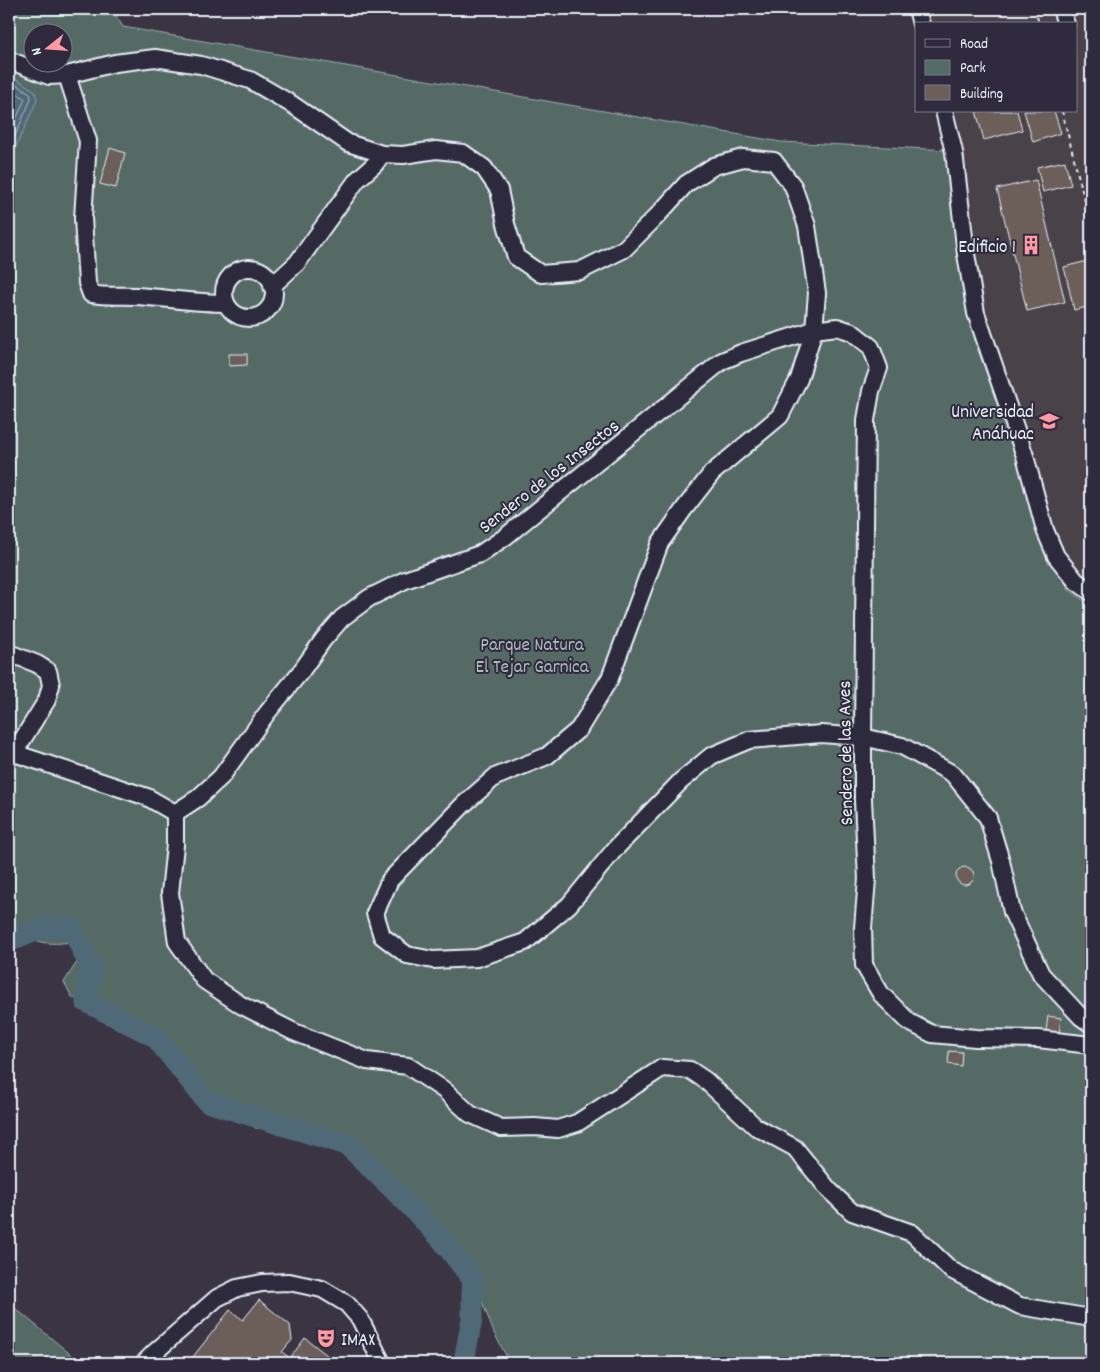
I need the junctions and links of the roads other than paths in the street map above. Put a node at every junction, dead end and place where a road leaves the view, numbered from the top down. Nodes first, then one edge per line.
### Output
1 (917, 9) edge
2 (1061, 9) edge
3 (920, 22) edge
4 (1065, 22) edge
5 (9, 60) edge
6 (66, 75) junction
7 (944, 112) edge
8 (382, 154) junction
9 (272, 286) junction
10 (226, 303) junction
11 (814, 330) junction
12 (1091, 592) edge
13 (9, 652) edge
14 (863, 736) junction
15 (12, 756) edge
16 (175, 813) junction
17 (1091, 1024) edge
18 (1091, 1045) edge
19 (1091, 1318) edge
20 (144, 1363) edge
21 (382, 1363) edge

1 - 3 street
2 - 4 street
5 - 6 street
6 - 8 street
6 - 10 street
7 - 12 street
8 - 9 street
8 - 11 street
9 - 10 street
9 - 10 street
11 - 14 street, Sendero de las Aves
11 - 14 street
11 - 16 street, Sendero de los Insectos
13 - 15 street
14 - 17 street
14 - 18 street, Sendero de las Aves
15 - 16 street
16 - 19 street
20 - 21 street

